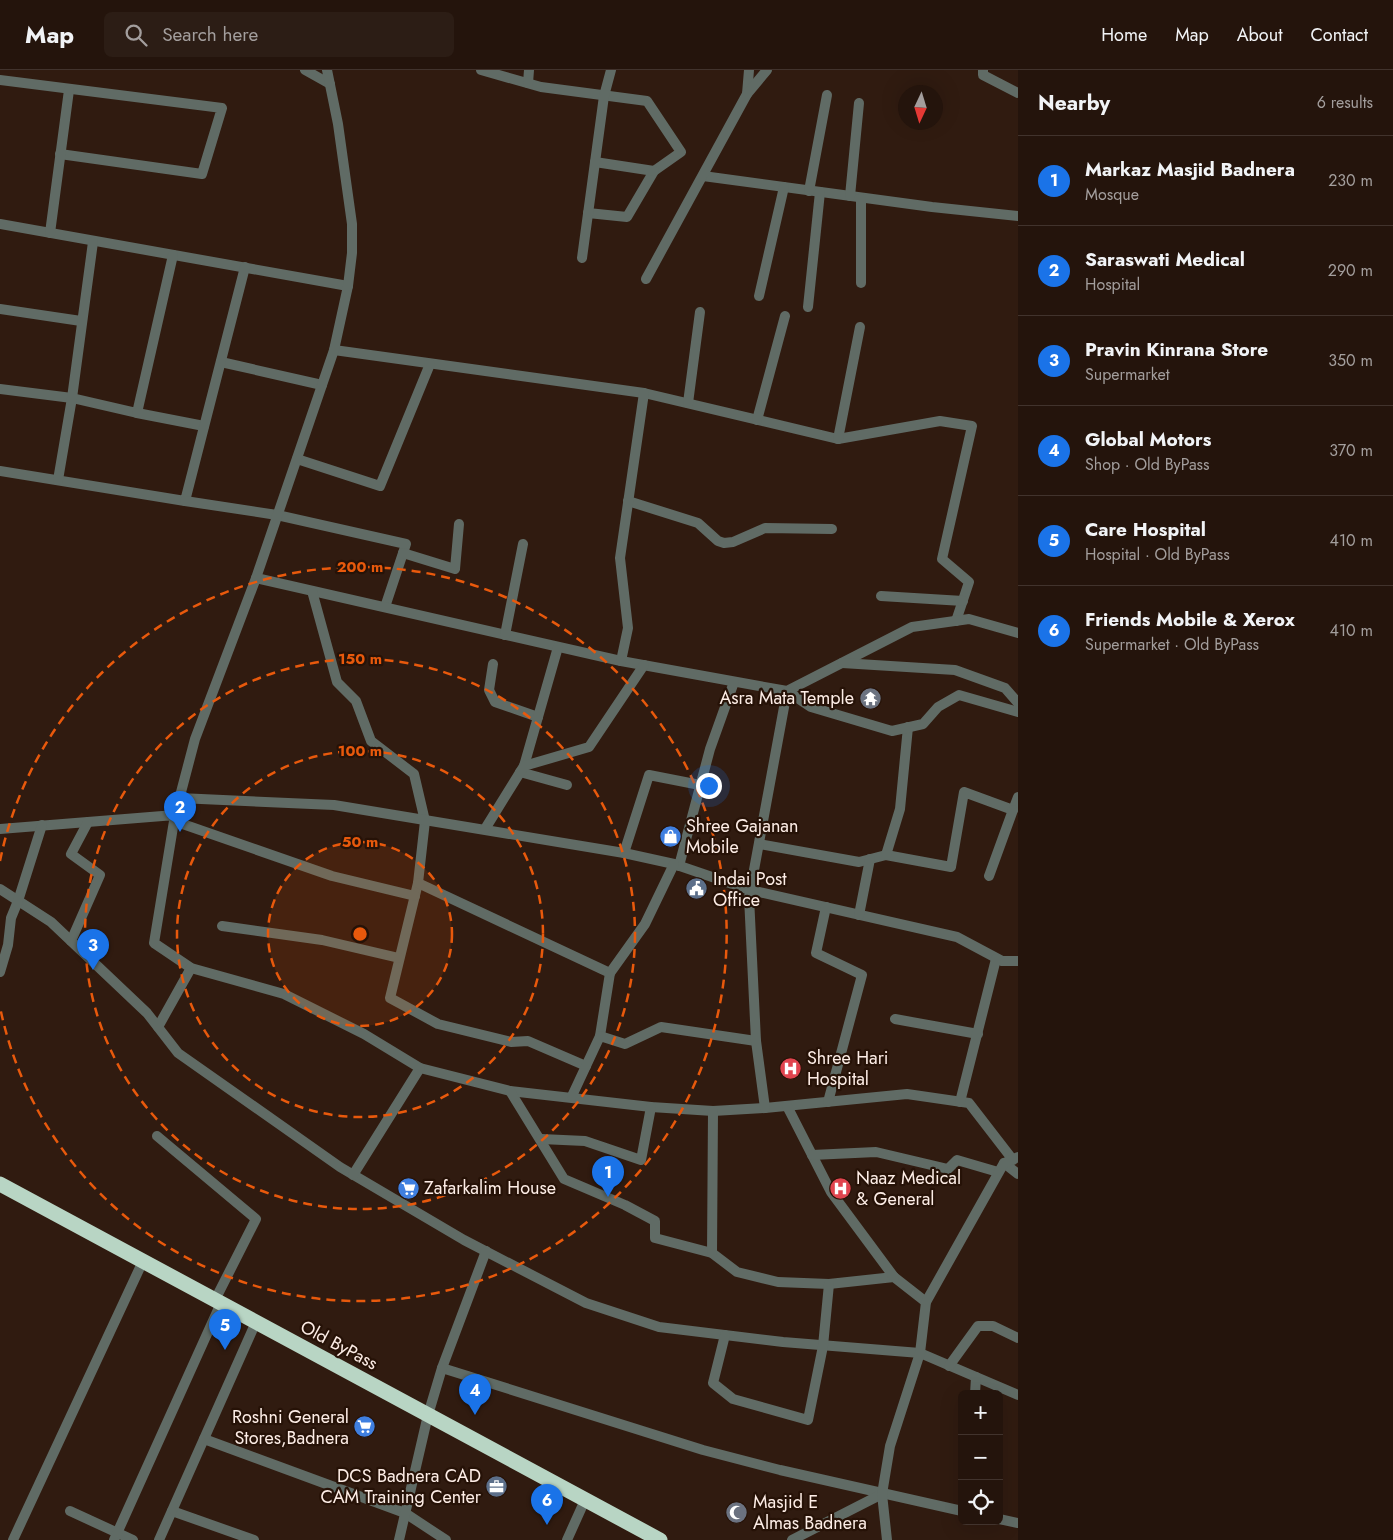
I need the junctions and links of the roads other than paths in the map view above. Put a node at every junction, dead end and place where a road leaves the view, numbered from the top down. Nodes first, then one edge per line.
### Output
1 (304, 70) edge
2 (327, 70) edge
3 (481, 70) edge
4 (529, 70) edge
5 (611, 70) edge
6 (749, 70) edge
7 (767, 70) edge
8 (984, 70) edge
9 (499, 72) edge
10 (0, 80) edge
11 (528, 83) junction
12 (330, 84) junction
13 (69, 90) junction
14 (1018, 93) edge
15 (748, 94) junction
16 (827, 95) dead end
17 (604, 96) junction
18 (859, 103) dead end
19 (60, 154) junction
20 (595, 162) junction
21 (654, 171) junction
22 (703, 176) junction
23 (784, 187) junction
24 (815, 191) junction
25 (856, 197) junction
26 (588, 213) junction
27 (1018, 216) edge
28 (0, 224) edge
29 (50, 233) junction
30 (92, 242) junction
31 (173, 255) junction
32 (582, 258) dead end
33 (245, 268) junction
34 (646, 279) dead end
35 (861, 284) dead end
36 (348, 286) junction
37 (759, 296) dead end
38 (808, 307) dead end
39 (0, 310) edge
40 (700, 312) dead end
41 (785, 316) dead end
42 (81, 321) junction
43 (860, 327) dead end
44 (334, 350) junction
45 (221, 362) junction
46 (430, 364) junction
47 (322, 384) junction
48 (0, 389) edge
49 (644, 393) junction
50 (72, 398) junction
51 (688, 403) junction
52 (137, 413) junction
53 (757, 420) junction
54 (204, 426) junction
55 (838, 439) junction
56 (297, 459) junction
57 (0, 471) edge
58 (58, 480) junction
59 (185, 501) junction
60 (628, 501) junction
61 (278, 515) junction
62 (459, 524) dead end
63 (832, 530) dead end
64 (523, 544) dead end
65 (402, 553) junction
66 (256, 578) junction
67 (312, 591) junction
68 (881, 596) dead end
69 (963, 601) junction
70 (385, 607) junction
71 (956, 620) junction
72 (1018, 633) edge
73 (505, 635) junction
74 (558, 647) junction
75 (621, 661) junction
76 (841, 663) junction
77 (493, 664) dead end
78 (644, 665) junction
79 (734, 682) junction
80 (787, 692) junction
81 (1018, 703) edge
82 (1018, 712) edge
83 (538, 717) junction
84 (908, 727) junction
85 (522, 769) junction
86 (567, 785) dead end
87 (700, 785) junction
88 (1018, 797) edge
89 (180, 798) junction
90 (1013, 810) junction
91 (174, 818) junction
92 (424, 821) junction
93 (88, 822) junction
94 (42, 825) junction
95 (0, 829) edge
96 (485, 829) junction
97 (759, 844) junction
98 (624, 853) junction
99 (886, 855) junction
100 (870, 859) junction
101 (677, 865) junction
102 (989, 876) dead end
103 (418, 883) junction
104 (0, 889) edge
105 (750, 890) junction
106 (415, 896) junction
107 (18, 901) junction
108 (826, 907) junction
109 (858, 915) junction
110 (222, 926) dead end
111 (71, 941) junction
112 (400, 958) junction
113 (996, 959) junction
114 (1018, 962) edge
115 (191, 968) junction
116 (0, 972) edge
117 (610, 973) junction
118 (895, 1019) dead end
119 (158, 1027) junction
120 (978, 1034) junction
121 (600, 1036) junction
122 (756, 1041) junction
123 (586, 1066) junction
124 (420, 1068) junction
125 (510, 1091) junction
126 (572, 1096) junction
127 (828, 1102) junction
128 (960, 1102) junction
129 (787, 1106) junction
130 (651, 1107) junction
131 (764, 1108) junction
132 (713, 1111) junction
133 (157, 1136) dead end
134 (541, 1139) junction
135 (812, 1155) junction
136 (1008, 1163) edge
137 (1018, 1174) edge
138 (354, 1175) junction
139 (0, 1184) edge
140 (486, 1252) junction
141 (712, 1253) junction
142 (143, 1261) junction
143 (894, 1277) junction
144 (829, 1284) junction
145 (218, 1301) junction
146 (926, 1302) junction
147 (256, 1322) junction
148 (725, 1335) junction
149 (1018, 1338) edge
150 (823, 1346) junction
151 (920, 1354) junction
152 (949, 1366) junction
153 (442, 1368) junction
154 (976, 1377) junction
155 (975, 1390) edge
156 (1018, 1395) edge
157 (428, 1415) junction
158 (204, 1439) junction
159 (882, 1494) junction
160 (585, 1500) junction
161 (958, 1510) edge
162 (70, 1511) dead end
163 (172, 1511) junction
164 (405, 1513) junction
165 (1003, 1520) edge
166 (1018, 1523) edge
167 (116, 1536) edge
168 (13, 1540) edge
169 (133, 1540) edge
170 (159, 1540) edge
171 (254, 1540) edge
172 (399, 1540) edge
173 (446, 1540) edge
174 (567, 1540) edge
175 (660, 1540) edge
176 (792, 1540) edge
177 (886, 1540) edge

1 - 12 street
2 - 12 street
3 - 9 street
4 - 11 street
5 - 17 street
6 - 15 street
7 - 15 street
8 - 14 street
9 - 11 street
10 - 13 street
11 - 17 street
12 - 36 street
13 - 19 street
13 - 19 street
15 - 22 street
16 - 24 street
17 - 20 street
17 - 21 street
18 - 25 street
19 - 29 street
20 - 21 street
20 - 26 street
21 - 26 street
22 - 23 street
22 - 34 street
23 - 24 street
23 - 37 street
24 - 25 street
24 - 38 street
25 - 27 street
25 - 35 street
26 - 32 street
28 - 29 street
29 - 30 street
30 - 31 street
30 - 42 street
31 - 33 street
31 - 52 street
33 - 36 street
33 - 45 street
36 - 44 street
39 - 42 street
40 - 51 street
41 - 53 street
42 - 50 street
43 - 55 street
44 - 46 street
44 - 47 street
45 - 47 street
45 - 54 street
46 - 49 street
46 - 56 street
47 - 56 street
48 - 50 street
49 - 51 street
49 - 60 street
50 - 52 street
50 - 58 street
51 - 53 street
52 - 54 street
53 - 55 street
54 - 59 street
55 - 69 street
56 - 61 street
57 - 58 street
58 - 59 street
59 - 61 street
60 - 63 street
60 - 75 street
61 - 65 street
61 - 66 street
62 - 65 street
64 - 73 street
65 - 70 street
66 - 67 street
66 - 89 street
67 - 70 street
67 - 92 street
68 - 69 street
69 - 71 street
70 - 73 street
71 - 72 street
71 - 76 street
73 - 74 street
74 - 75 street
74 - 83 street
75 - 78 street
76 - 80 street
76 - 81 street
77 - 83 street
78 - 79 street
78 - 85 street
79 - 80 street
79 - 87 street
80 - 84 street
80 - 97 street
82 - 84 street
83 - 85 street
84 - 99 street
85 - 86 street
85 - 96 street
87 - 98 street
87 - 101 street
88 - 90 street
89 - 91 street
89 - 92 street
90 - 99 street
90 - 102 street
91 - 93 street
91 - 106 street
91 - 115 street
92 - 96 street
92 - 103 street
93 - 94 street
93 - 111 street
94 - 95 street
94 - 107 street
96 - 98 street
97 - 100 street
97 - 105 street
98 - 101 street
99 - 100 street
100 - 109 street
101 - 105 street
101 - 117 street
103 - 106 street
103 - 117 street
104 - 107 street
105 - 108 street
105 - 122 street
106 - 112 street
107 - 111 street
107 - 116 street
108 - 109 street
108 - 127 street
109 - 113 street
110 - 112 street
111 - 119 street
112 - 123 street
113 - 114 street
113 - 120 street
115 - 119 street
115 - 124 street
117 - 121 street
118 - 120 street
119 - 138 street
120 - 128 street
121 - 122 street
121 - 123 street
122 - 131 street
123 - 126 street
124 - 125 street
124 - 138 street
125 - 126 street
125 - 134 street
126 - 130 street
127 - 128 street
127 - 129 street
128 - 136 street
129 - 131 street
129 - 135 street
130 - 132 street
130 - 134 street
131 - 132 street
132 - 141 street
133 - 145 street
134 - 141 street
135 - 136 street
135 - 143 street
136 - 137 street
136 - 146 street
138 - 140 street
139 - 142 highway, Old ByPass
140 - 148 street
140 - 153 street
141 - 144 street
142 - 145 highway, Old ByPass
142 - 168 street
143 - 144 street
143 - 146 street
144 - 150 street
145 - 147 highway, Old ByPass
145 - 167 street
146 - 151 street
147 - 157 highway, Old ByPass
147 - 158 street
148 - 150 street
148 - 150 street
149 - 152 street
150 - 151 street
151 - 152 street
151 - 159 street
152 - 154 street
153 - 157 street
153 - 159 street
154 - 155 street
154 - 156 street
157 - 160 highway, Old ByPass
157 - 164 street
158 - 163 street
158 - 164 street
159 - 161 street
159 - 176 street
159 - 177 street
160 - 174 street
160 - 175 highway, Old ByPass
162 - 167 street
163 - 170 street
163 - 171 street
164 - 172 street
164 - 173 street
165 - 166 street
167 - 169 street

